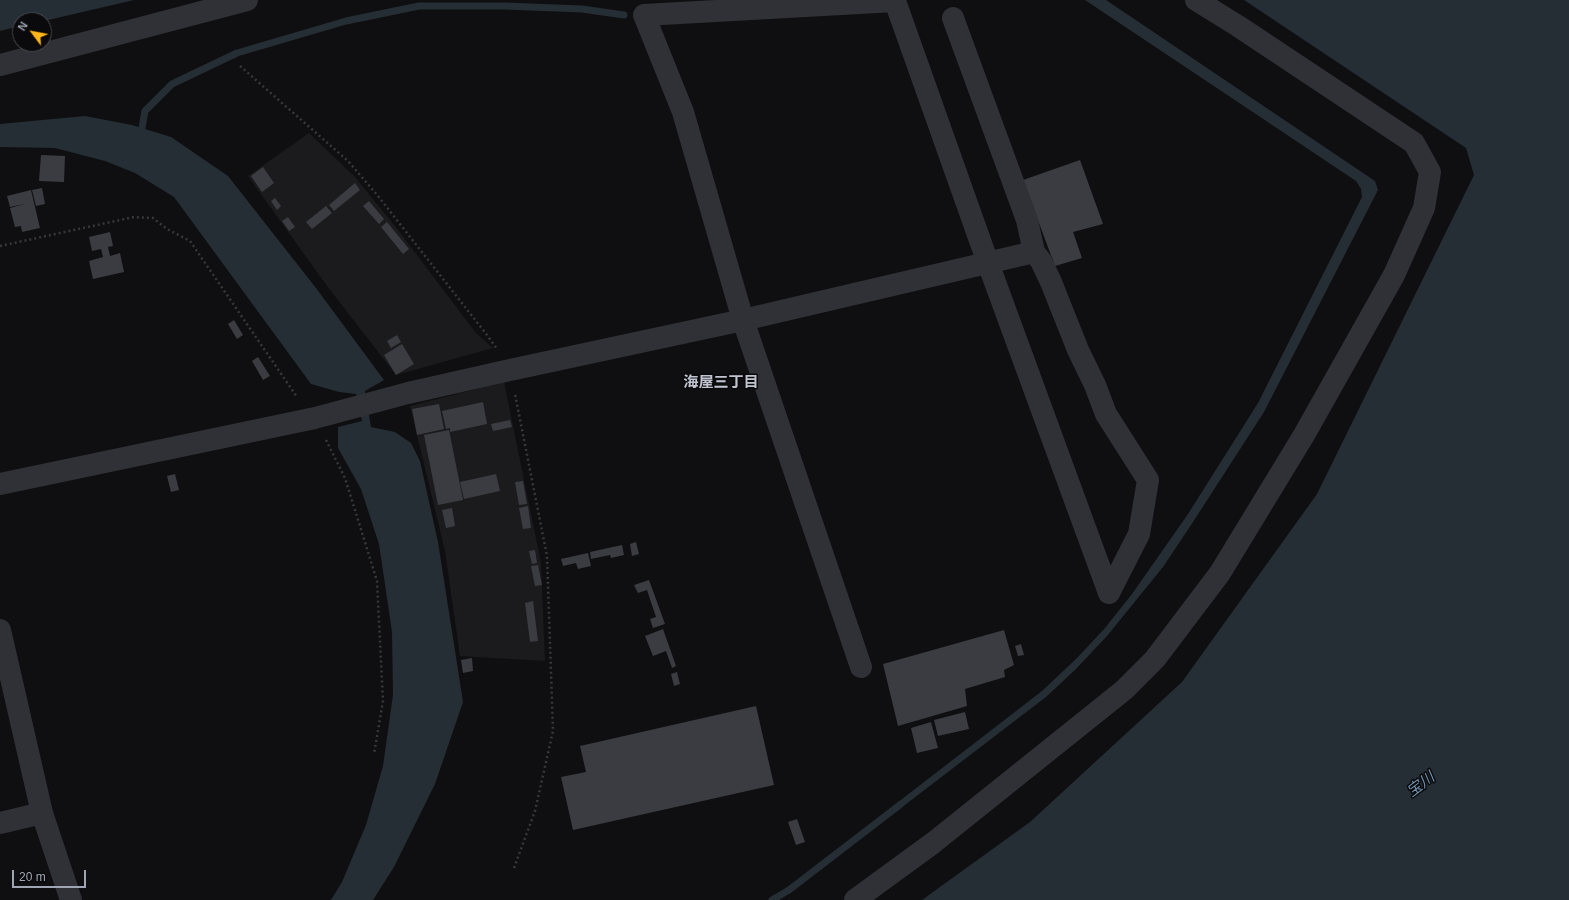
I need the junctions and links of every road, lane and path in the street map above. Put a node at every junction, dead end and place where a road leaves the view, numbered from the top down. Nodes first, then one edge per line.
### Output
1 (247, 0) edge
2 (1196, 0) edge
3 (953, 18) dead end
4 (0, 65) edge
5 (240, 66) dead end
6 (0, 246) edge
7 (1034, 252) junction
8 (988, 263) junction
9 (743, 320) junction
10 (510, 370) junction
11 (313, 418) junction
12 (0, 484) edge
13 (0, 630) edge
14 (861, 667) dead end
15 (374, 754) dead end
16 (42, 813) junction
17 (0, 822) edge
18 (514, 868) dead end
19 (71, 900) edge
20 (855, 900) edge

1 - 4 street
2 - 20 street
3 - 7 street
5 - 10 path
6 - 11 path
7 - 8 street
7 - 8 street
8 - 9 street
8 - 9 street
9 - 10 street
9 - 14 street
10 - 11 street
10 - 18 path
11 - 12 street
11 - 15 path
13 - 16 street
16 - 17 street
16 - 19 street

